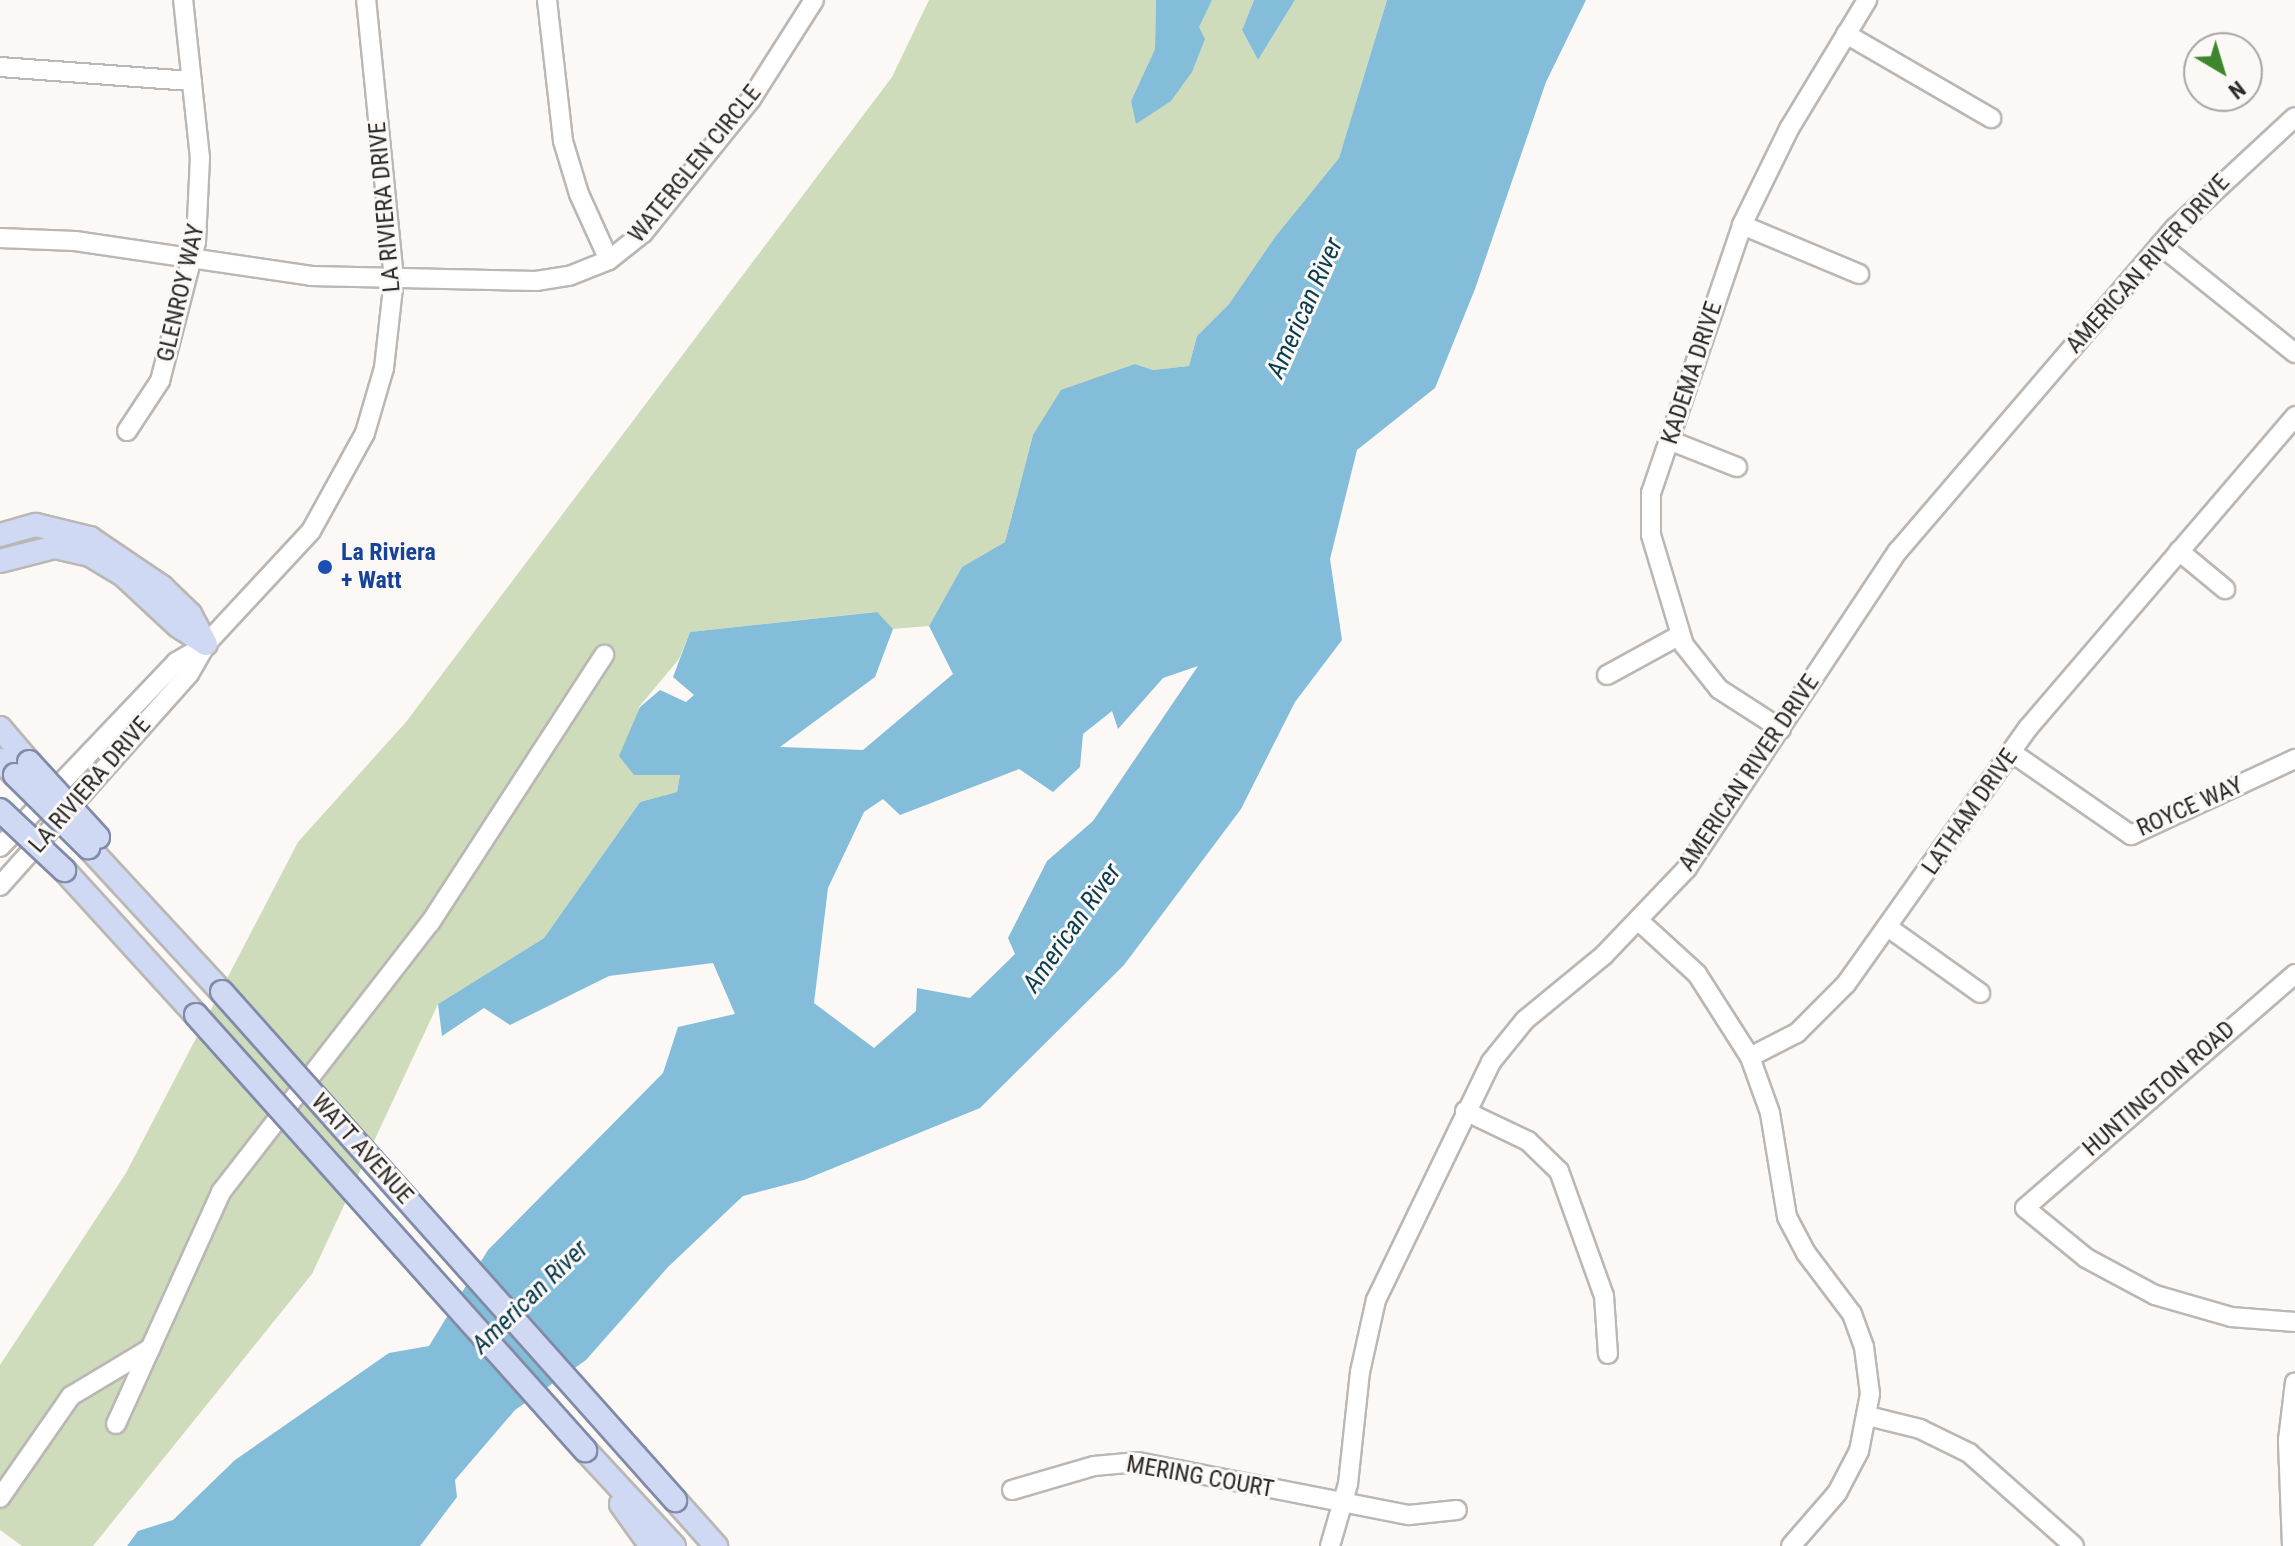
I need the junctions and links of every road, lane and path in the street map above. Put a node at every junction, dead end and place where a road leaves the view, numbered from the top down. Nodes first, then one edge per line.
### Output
1 (183, 0) edge
2 (366, 0) edge
3 (547, 0) edge
4 (814, 0) edge
5 (1867, 0) edge
6 (1846, 34) junction
7 (0, 67) edge
8 (191, 81) junction
9 (2295, 117) edge
10 (1991, 118) dead end
11 (1742, 225) junction
12 (0, 238) edge
13 (2160, 245) junction
14 (0, 248) edge
15 (192, 259) junction
16 (609, 260) junction
17 (1859, 274) dead end
18 (394, 279) junction
19 (2295, 353) edge
20 (2295, 416) edge
21 (127, 431) dead end
22 (1671, 441) junction
23 (1737, 467) dead end
24 (0, 535) edge
25 (2179, 551) junction
26 (0, 561) edge
27 (2225, 589) dead end
28 (1680, 635) junction
29 (206, 644) junction
30 (604, 655) dead end
31 (1607, 675) dead end
32 (0, 728) edge
33 (1781, 729) junction
34 (2011, 752) junction
35 (2295, 759) edge
36 (15, 766) edge
37 (0, 810) edge
38 (0, 847) edge
39 (0, 886) edge
40 (1639, 921) junction
41 (1889, 928) junction
42 (2295, 974) edge
43 (1980, 993) dead end
44 (1750, 1057) junction
45 (1465, 1111) junction
46 (2295, 1322) edge
47 (151, 1348) junction
48 (1608, 1354) dead end
49 (2295, 1382) edge
50 (1868, 1416) junction
51 (116, 1424) dead end
52 (1012, 1490) dead end
53 (0, 1498) edge
54 (1344, 1502) junction
55 (1457, 1510) dead end
56 (648, 1534) edge
57 (674, 1546) edge
58 (716, 1546) edge
59 (1330, 1546) edge
60 (1791, 1546) edge
61 (2074, 1546) edge
62 (2292, 1546) edge

1 - 8 street, GLENROY WAY
2 - 18 street, LA RIVIERA DRIVE
3 - 16 street
4 - 16 street, WATERGLEN CIRCLE
5 - 6 street, KADEMA DRIVE
6 - 10 street
6 - 11 street, KADEMA DRIVE
7 - 8 street
8 - 15 street, GLENROY WAY
9 - 13 street, AMERICAN RIVER DRIVE
11 - 17 street
11 - 22 street, KADEMA DRIVE
12 - 14 street
12 - 15 street, WATERGLEN CIRCLE
13 - 19 street
13 - 33 street, AMERICAN RIVER DRIVE
15 - 18 street, WATERGLEN CIRCLE
15 - 21 street, GLENROY WAY
16 - 18 street, WATERGLEN CIRCLE
18 - 29 street, LA RIVIERA DRIVE
20 - 25 street, LATHAM DRIVE
22 - 23 street
22 - 28 street, KADEMA DRIVE
24 - 29 main road
25 - 27 street
25 - 34 street, LATHAM DRIVE
26 - 29 main road
28 - 31 street
28 - 33 street, KADEMA DRIVE
29 - 38 street, LA RIVIERA DRIVE
29 - 39 street, LA RIVIERA DRIVE
30 - 47 street
32 - 36 main road, WATT AVENUE
33 - 40 street, AMERICAN RIVER DRIVE
34 - 35 street, ROYCE WAY
34 - 41 street, LATHAM DRIVE
36 - 58 main road, WATT AVENUE, bridge
37 - 56 main road, WATT AVENUE, bridge
40 - 44 street
40 - 45 street, AMERICAN RIVER DRIVE
41 - 43 street
41 - 44 street, LATHAM DRIVE
42 - 46 street, HUNTINGTON ROAD
44 - 50 street
45 - 48 street
45 - 54 street, AMERICAN RIVER DRIVE
47 - 51 street
47 - 53 street
49 - 62 street
50 - 60 street
50 - 61 street
52 - 54 street, MERING COURT
54 - 55 street, MERING COURT
54 - 59 street, AMERICAN RIVER DRIVE
56 - 57 main road, WATT AVENUE

